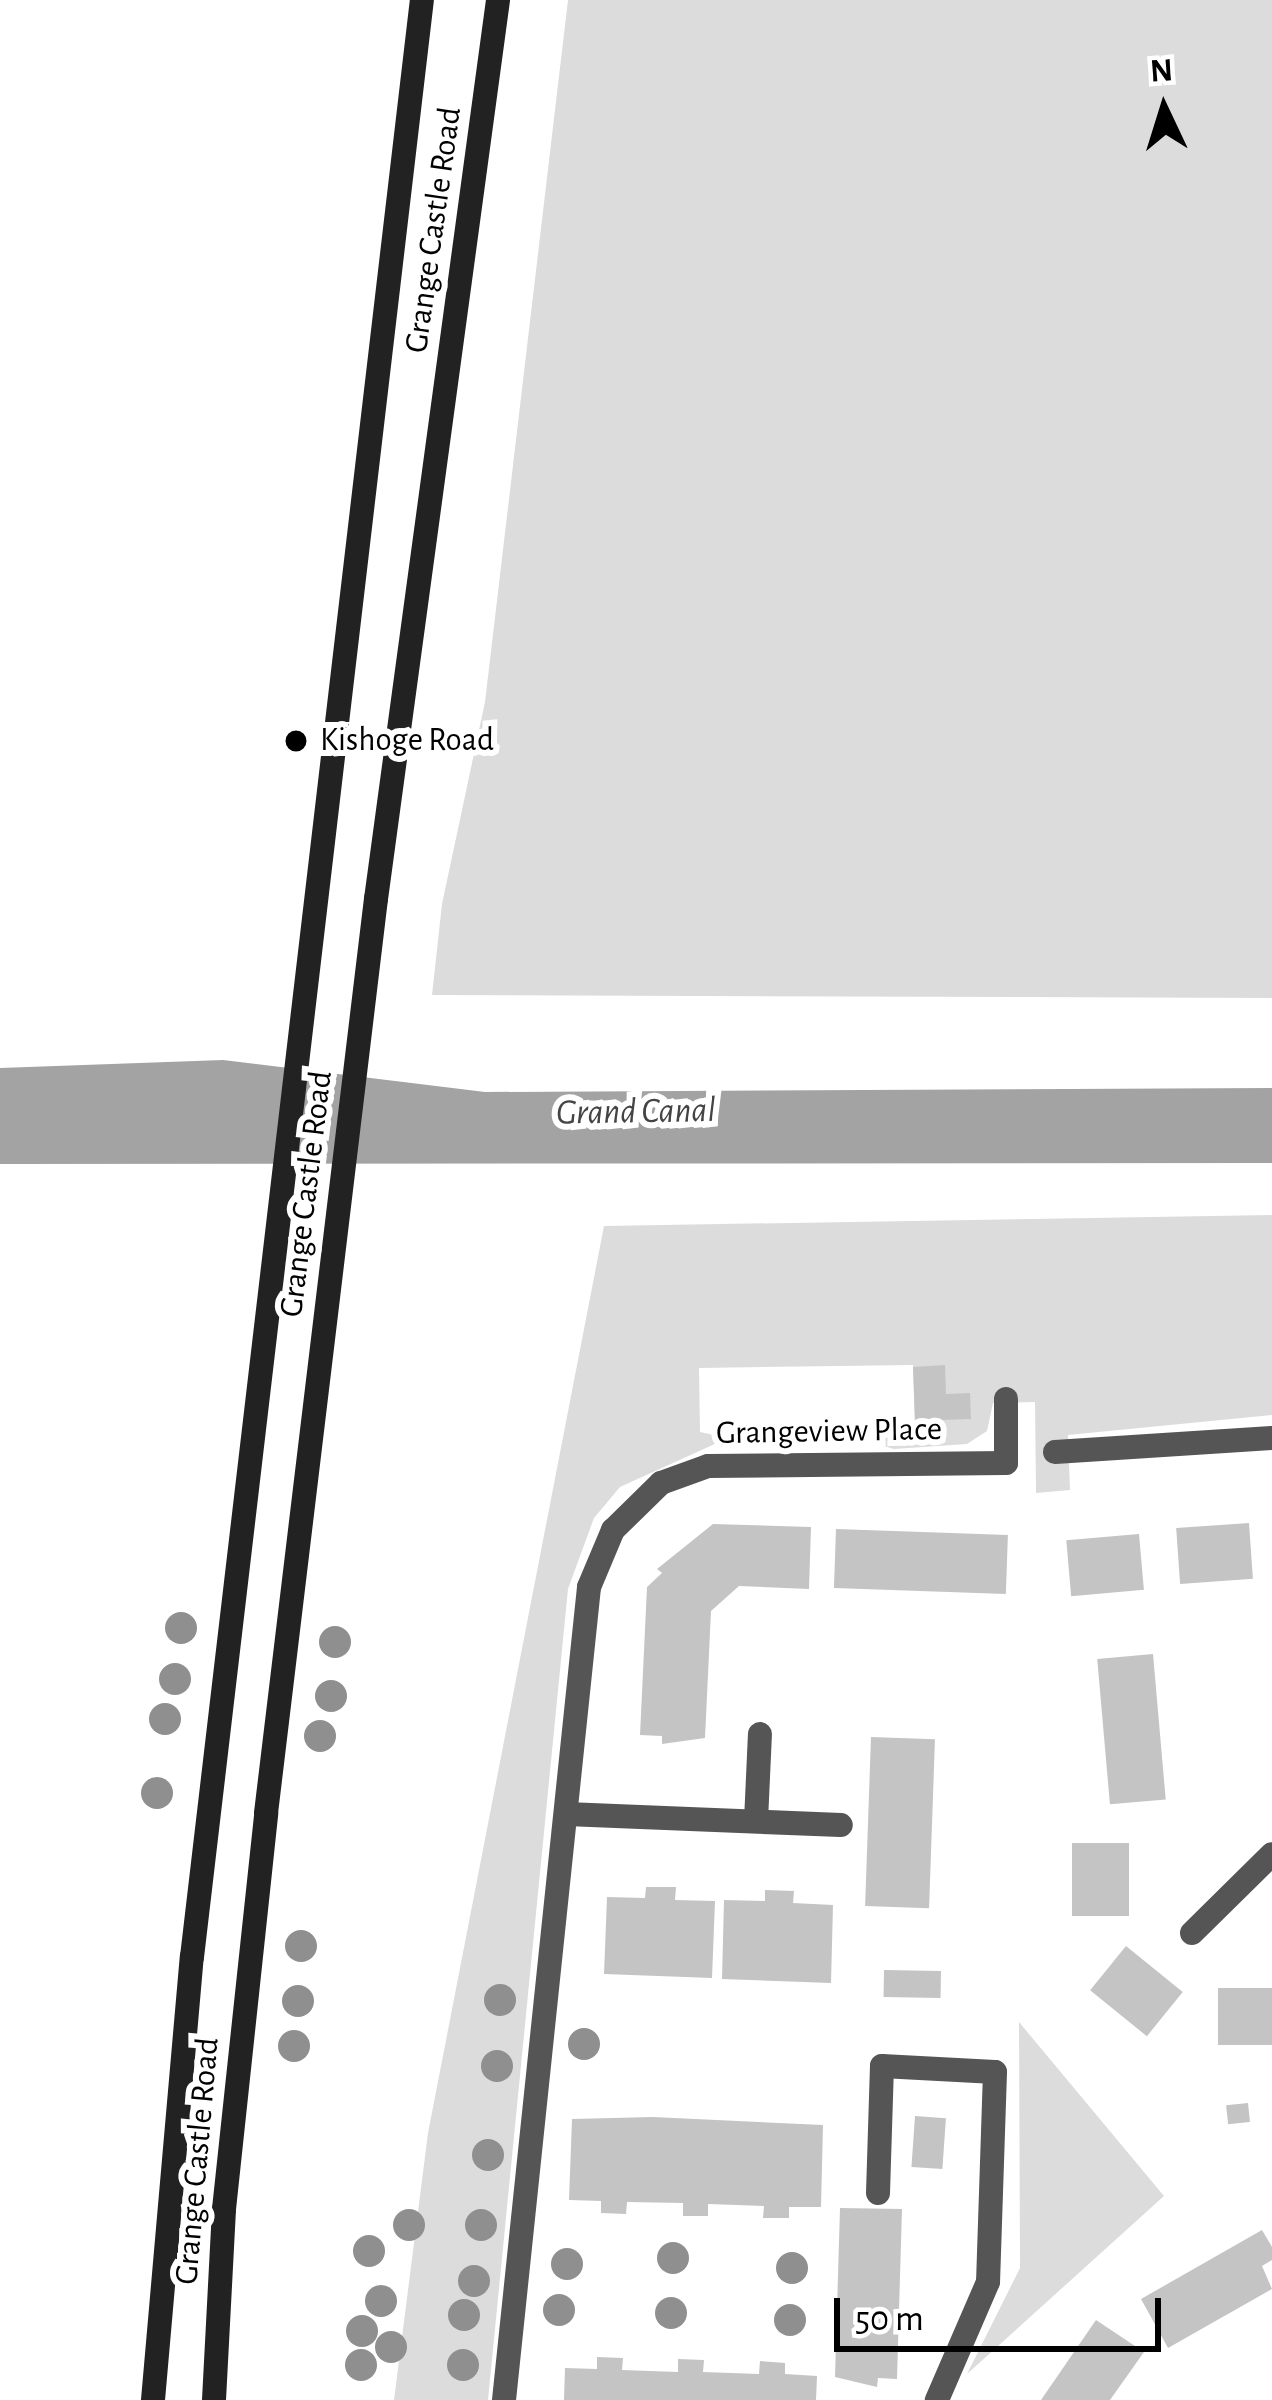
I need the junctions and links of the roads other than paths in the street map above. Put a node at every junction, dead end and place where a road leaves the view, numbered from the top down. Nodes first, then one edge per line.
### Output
1 (422, 0) edge
2 (498, 0) edge
3 (1006, 1399) dead end
4 (1272, 1438) edge
5 (1055, 1452) dead end
6 (760, 1734) dead end
7 (566, 1814) junction
8 (756, 1821) junction
9 (841, 1825) dead end
10 (1272, 1854) edge
11 (1192, 1933) dead end
12 (878, 2192) dead end
13 (153, 2400) edge
14 (214, 2400) edge
15 (504, 2400) edge
16 (937, 2400) edge

1 - 13 main road, Grange Castle Road
2 - 14 main road, Grange Castle Road
3 - 7 street, Grangeview Place
4 - 5 street
6 - 8 street
7 - 8 street
7 - 15 street, Grangeview Place
8 - 9 street
10 - 11 street
12 - 16 street

